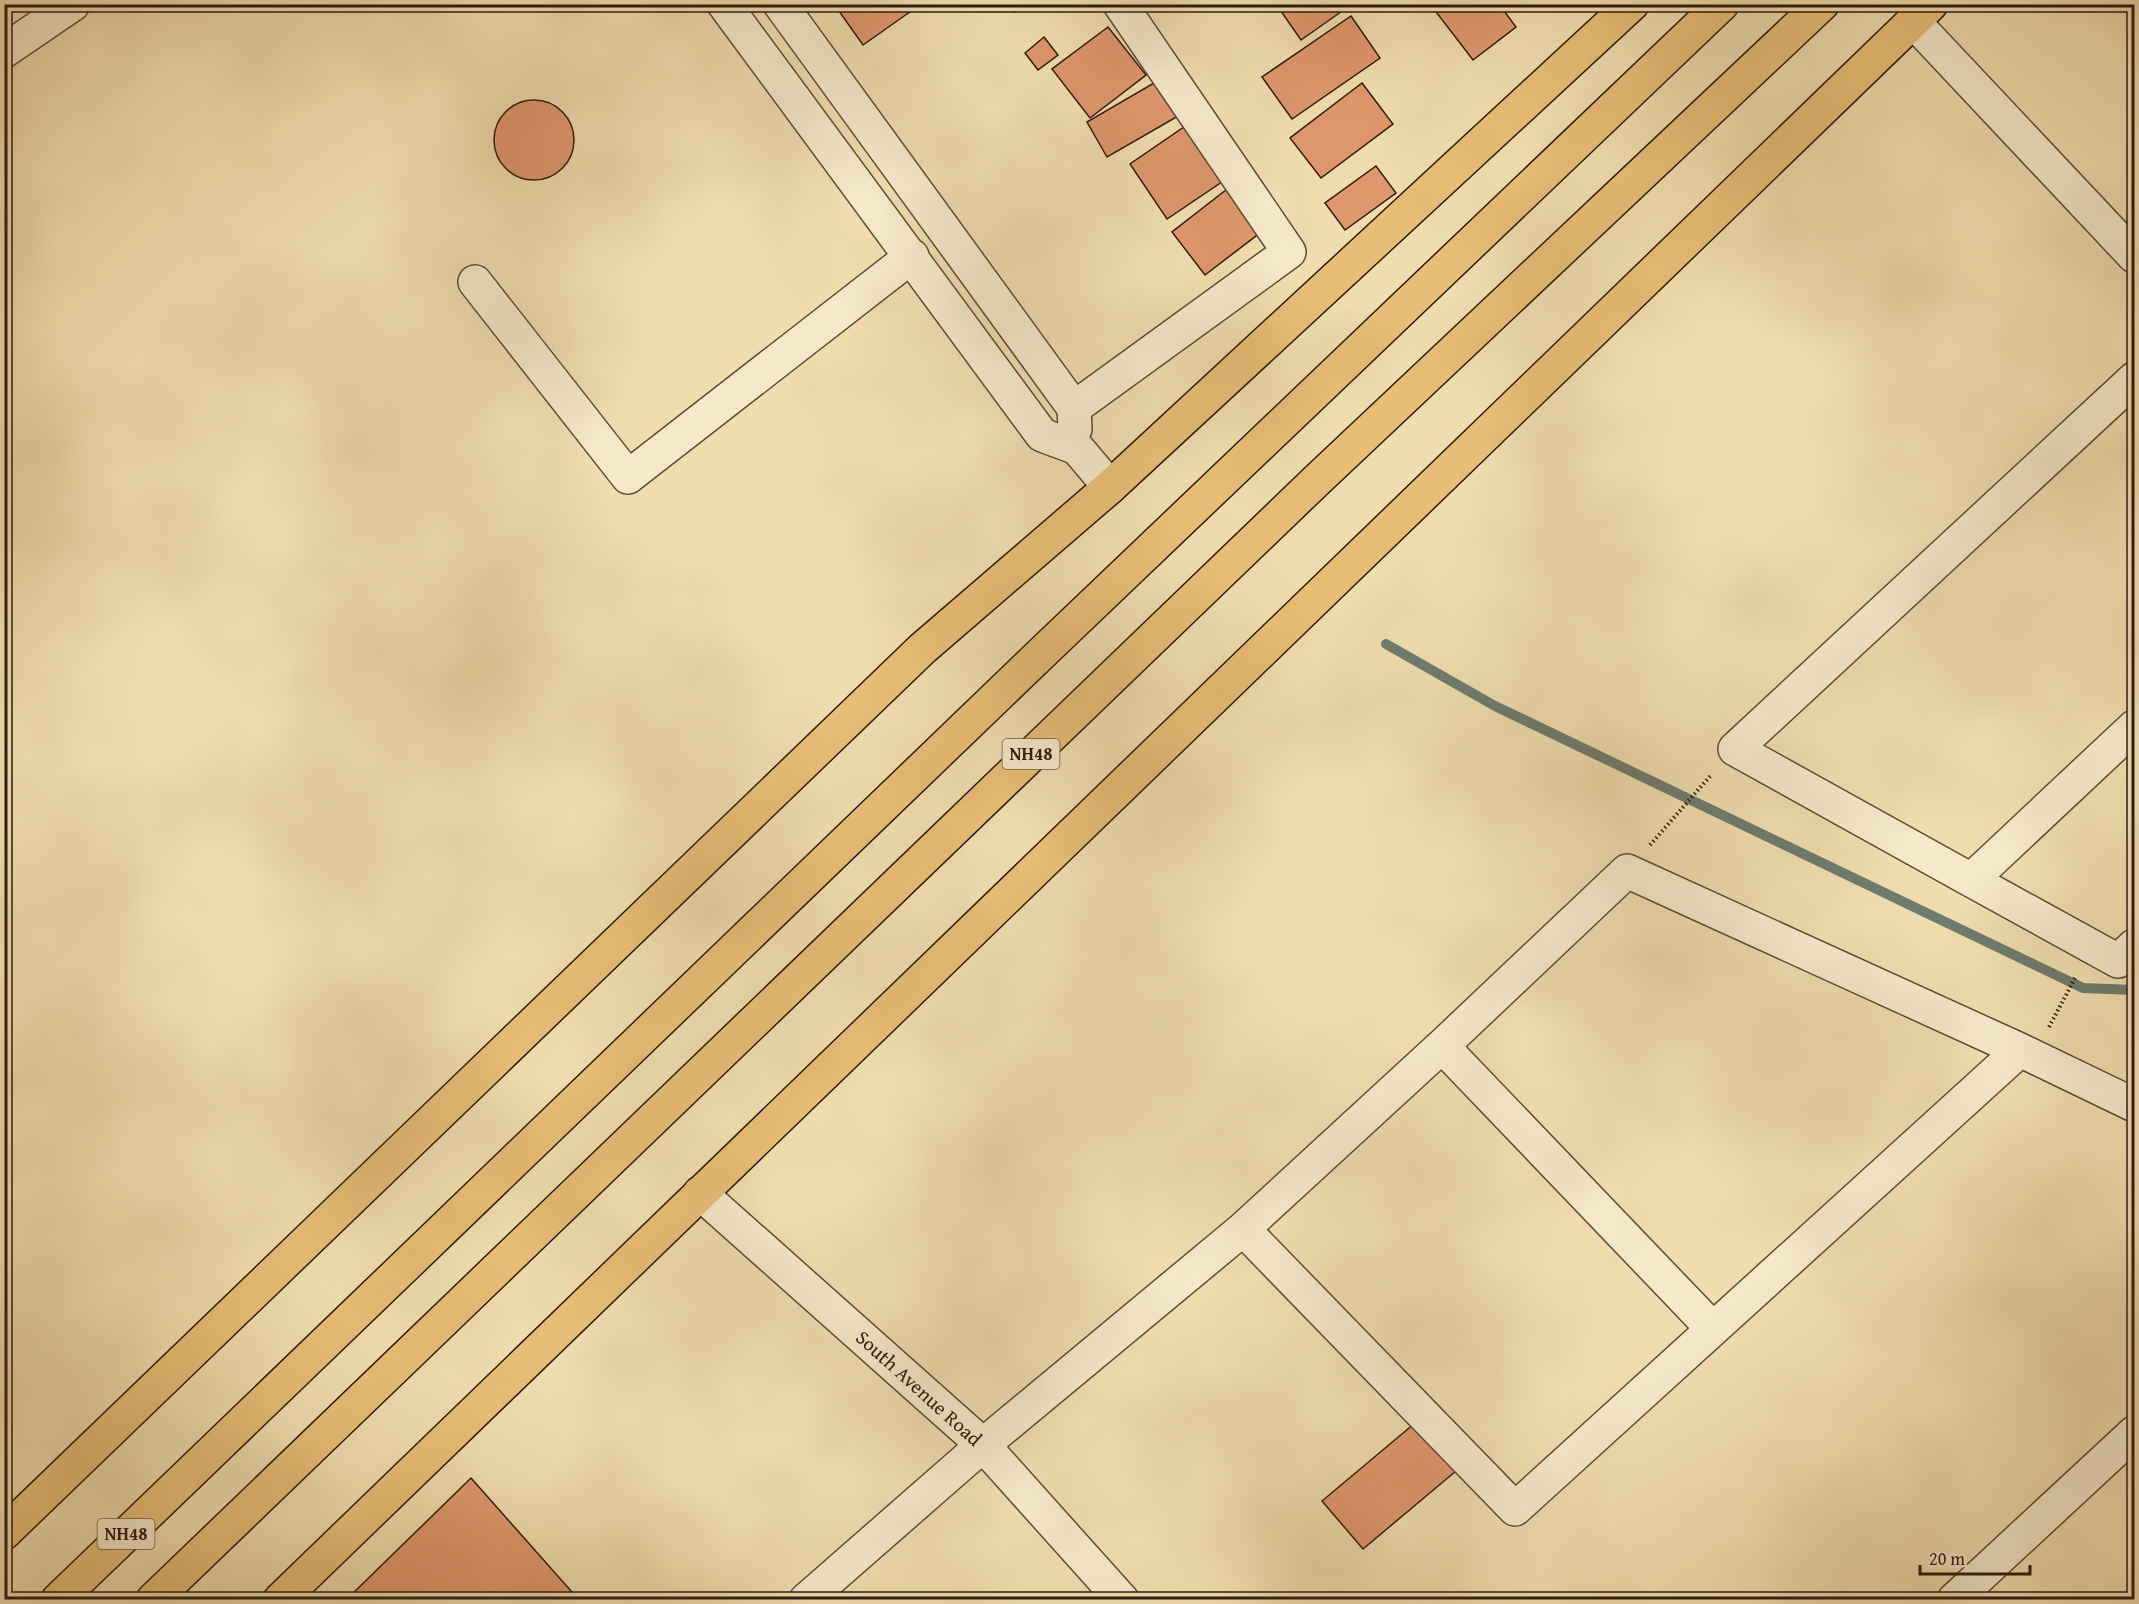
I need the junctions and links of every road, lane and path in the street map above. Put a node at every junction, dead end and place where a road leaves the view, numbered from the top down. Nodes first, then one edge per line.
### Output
1 (73, 4) edge
2 (724, 4) edge
3 (780, 4) edge
4 (1120, 4) edge
5 (1632, 4) edge
6 (1722, 4) edge
7 (1822, 4) edge
8 (1922, 13) edge
9 (4, 51) edge
10 (912, 256) junction
11 (2134, 256) edge
12 (475, 282) dead end
13 (2134, 378) edge
14 (1074, 408) junction
15 (1077, 448) junction
16 (1110, 487) junction
17 (2134, 727) edge
18 (1735, 748) junction
19 (1627, 871) junction
20 (1971, 880) junction
21 (2134, 946) edge
22 (2075, 977) dead end
23 (2064, 998) dead end
24 (1442, 1046) junction
25 (2020, 1050) junction
26 (2134, 1105) edge
27 (700, 1193) junction
28 (1243, 1229) junction
29 (1713, 1329) junction
30 (2134, 1433) edge
31 (984, 1445) junction
32 (4, 1533) edge
33 (58, 1599) edge
34 (153, 1599) edge
35 (280, 1599) edge
36 (806, 1599) edge
37 (1122, 1599) edge
38 (1954, 1599) edge

1 - 9 street
2 - 10 street
3 - 14 street
4 - 14 street
5 - 16 main road
6 - 33 main road, NH48
7 - 34 main road, NH48
8 - 11 street
8 - 27 main road
10 - 12 street
10 - 15 street
13 - 18 street
14 - 15 street
15 - 16 street
16 - 32 main road
17 - 20 street
18 - 19 path
18 - 20 street
19 - 24 street
19 - 25 street
20 - 21 street
22 - 23 path
24 - 28 street
24 - 29 street
25 - 26 street
25 - 29 street
27 - 31 street, South Avenue Road
27 - 35 main road
28 - 29 street
28 - 31 street
30 - 38 street
31 - 36 street
31 - 37 street, South Avenue Road

